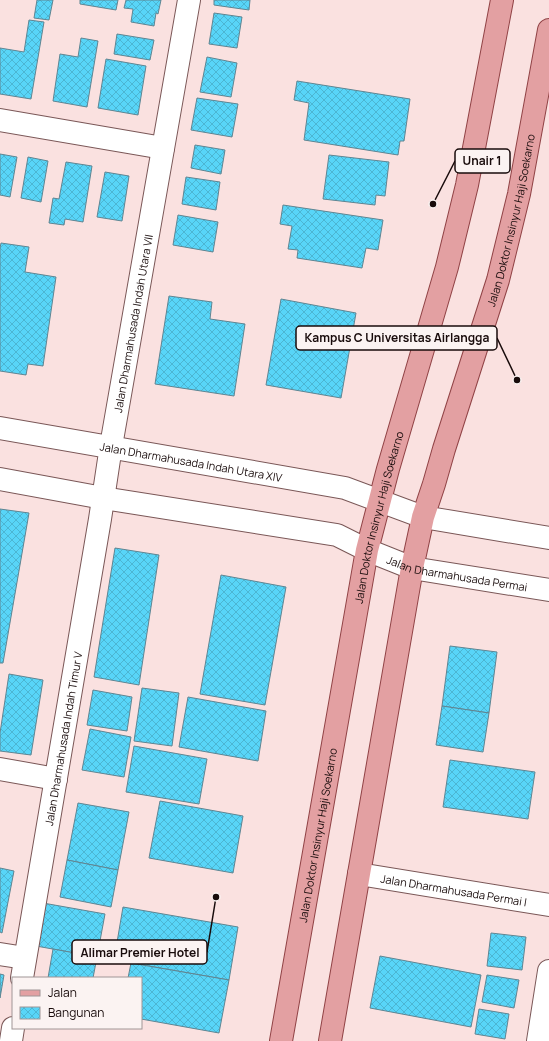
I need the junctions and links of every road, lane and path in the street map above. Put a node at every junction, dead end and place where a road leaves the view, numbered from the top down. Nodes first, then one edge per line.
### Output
1 (189, 0) edge
2 (502, 0) edge
3 (549, 30) edge
4 (0, 120) edge
5 (163, 148) junction
6 (0, 428) edge
7 (111, 446) junction
8 (0, 479) edge
9 (103, 498) junction
10 (380, 501) junction
11 (423, 517) junction
12 (549, 538) edge
13 (367, 550) junction
14 (412, 568) junction
15 (549, 590) edge
16 (0, 770) edge
17 (56, 779) junction
18 (359, 874) junction
19 (549, 905) edge
20 (0, 954) edge
21 (23, 968) edge
22 (549, 971) edge
23 (13, 1029) edge
24 (11, 1041) edge
25 (281, 1041) edge
26 (330, 1041) edge
27 (538, 1041) edge

1 - 5 street, Jalan Dharmahusada Indah Utara VII
2 - 10 main road, Jalan Doktor Insinyur Haji Soekarno
3 - 11 main road, Jalan Doktor Insinyur Haji Soekarno
4 - 5 street
5 - 7 street, Jalan Dharmahusada Indah Utara VII
6 - 7 street, Jalan Dharmahusada Indah Utara XIV
7 - 9 street, Jalan Dharmahusada Indah Utara VII
7 - 10 street, Jalan Dharmahusada Indah Utara XIV
8 - 9 street
9 - 13 street
9 - 17 street, Jalan Dharmahusada Indah Timur V
10 - 11 street
10 - 13 main road, Jalan Doktor Insinyur Haji Soekarno
11 - 12 street
11 - 14 main road, Jalan Doktor Insinyur Haji Soekarno
13 - 14 street, Jalan Dharmahusada Permai
13 - 25 main road, Jalan Doktor Insinyur Haji Soekarno
14 - 15 street, Jalan Dharmahusada Permai
14 - 18 main road, Jalan Doktor Insinyur Haji Soekarno
16 - 17 street
17 - 21 street, Jalan Dharmahusada Indah Timur V
18 - 19 street, Jalan Dharmahusada Permai I
18 - 26 main road, Jalan Doktor Insinyur Haji Soekarno
20 - 21 street
22 - 27 street
23 - 24 street

